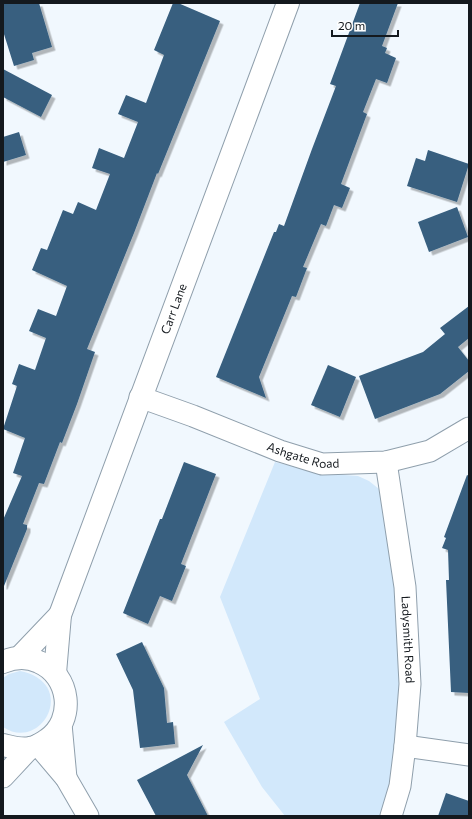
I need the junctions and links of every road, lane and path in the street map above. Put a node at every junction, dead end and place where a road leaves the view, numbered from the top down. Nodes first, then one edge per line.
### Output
1 (288, 3) edge
2 (140, 398) junction
3 (469, 428) edge
4 (386, 462) junction
5 (60, 615) junction
6 (9, 658) edge
7 (55, 673) junction
8 (61, 724) junction
9 (3, 745) edge
10 (406, 746) junction
11 (34, 747) junction
12 (469, 755) edge
13 (3, 777) edge
14 (66, 778) junction
15 (88, 816) edge
16 (391, 816) edge

1 - 2 street, Carr Lane
2 - 4 street, Ashgate Road
2 - 5 street, Carr Lane
3 - 4 street, Ashgate Road
4 - 10 street, Ladysmith Road
5 - 6 street, Carr Lane
5 - 7 street, Carr Lane
6 - 7 street, Carr Lane
7 - 8 street, Carr Lane
8 - 11 street, Carr Lane
8 - 14 street
9 - 11 street
10 - 12 street
10 - 16 street, Ladysmith Road
11 - 13 street, Carr Lane
11 - 14 street
14 - 15 street

